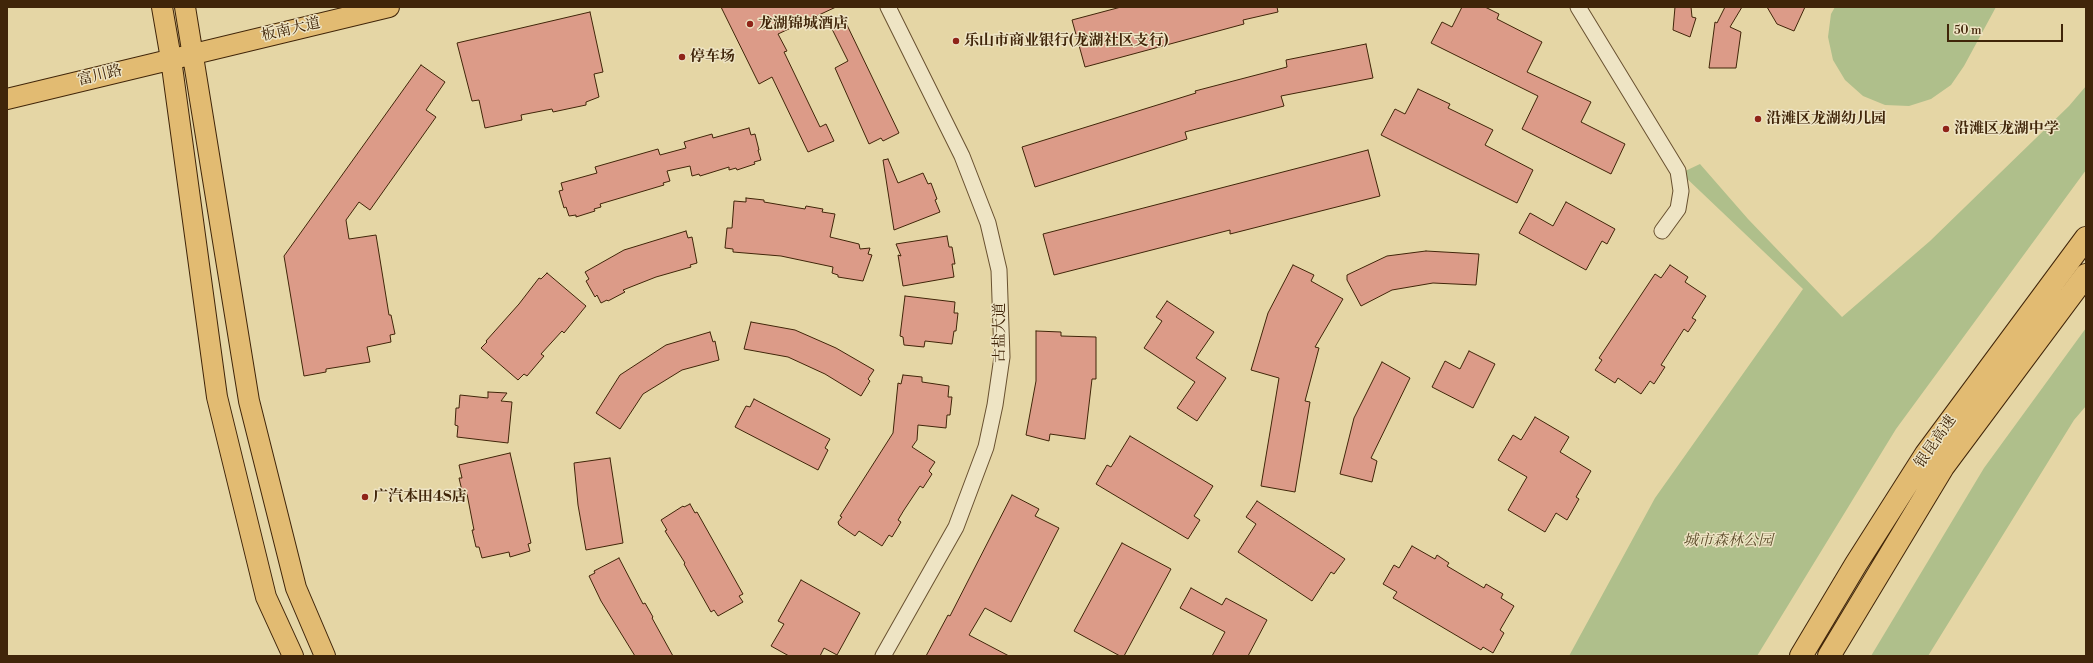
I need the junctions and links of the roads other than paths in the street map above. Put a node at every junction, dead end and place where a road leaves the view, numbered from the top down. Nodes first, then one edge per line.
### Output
1 (162, 7) edge
2 (185, 7) edge
3 (389, 7) edge
4 (888, 7) edge
5 (1578, 7) edge
6 (194, 53) junction
7 (171, 59) junction
8 (7, 99) edge
9 (1662, 232) dead end
10 (2086, 238) edge
11 (2086, 275) edge
12 (293, 656) edge
13 (326, 656) edge
14 (883, 656) edge
15 (1801, 656) edge
16 (1829, 656) edge

1 - 7 main road
2 - 6 main road
3 - 6 main road, 板南大道
4 - 14 street, 古盐大道
5 - 9 street
6 - 7 main road, 富川路
6 - 13 main road
7 - 8 main road, 富川路
7 - 12 main road
10 - 15 highway, 银昆高速
11 - 16 highway, 银昆高速

